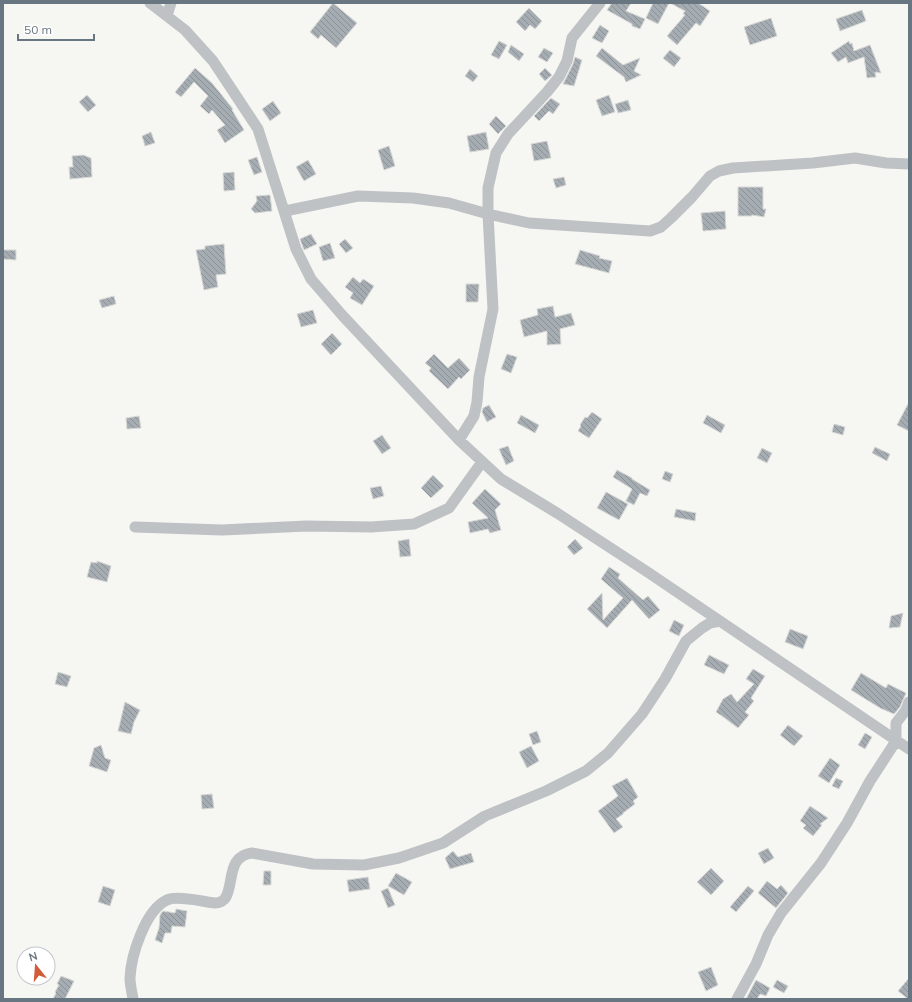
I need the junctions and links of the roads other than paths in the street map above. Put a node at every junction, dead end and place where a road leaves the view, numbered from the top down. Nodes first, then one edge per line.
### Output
1 (150, 3) edge
2 (171, 3) edge
3 (600, 3) edge
4 (167, 16) junction
5 (909, 164) edge
6 (284, 211) junction
7 (488, 214) junction
8 (459, 440) junction
9 (482, 462) junction
10 (135, 527) dead end
11 (720, 621) junction
12 (909, 702) edge
13 (896, 741) junction
14 (909, 749) edge
15 (133, 999) edge
16 (737, 999) edge

1 - 4 street
2 - 4 street
3 - 7 street
4 - 6 street
5 - 7 street
6 - 7 street
6 - 8 street
7 - 8 street
8 - 9 street
9 - 10 street
9 - 11 street
11 - 13 street
11 - 15 street
12 - 13 street
13 - 14 street
13 - 16 street

